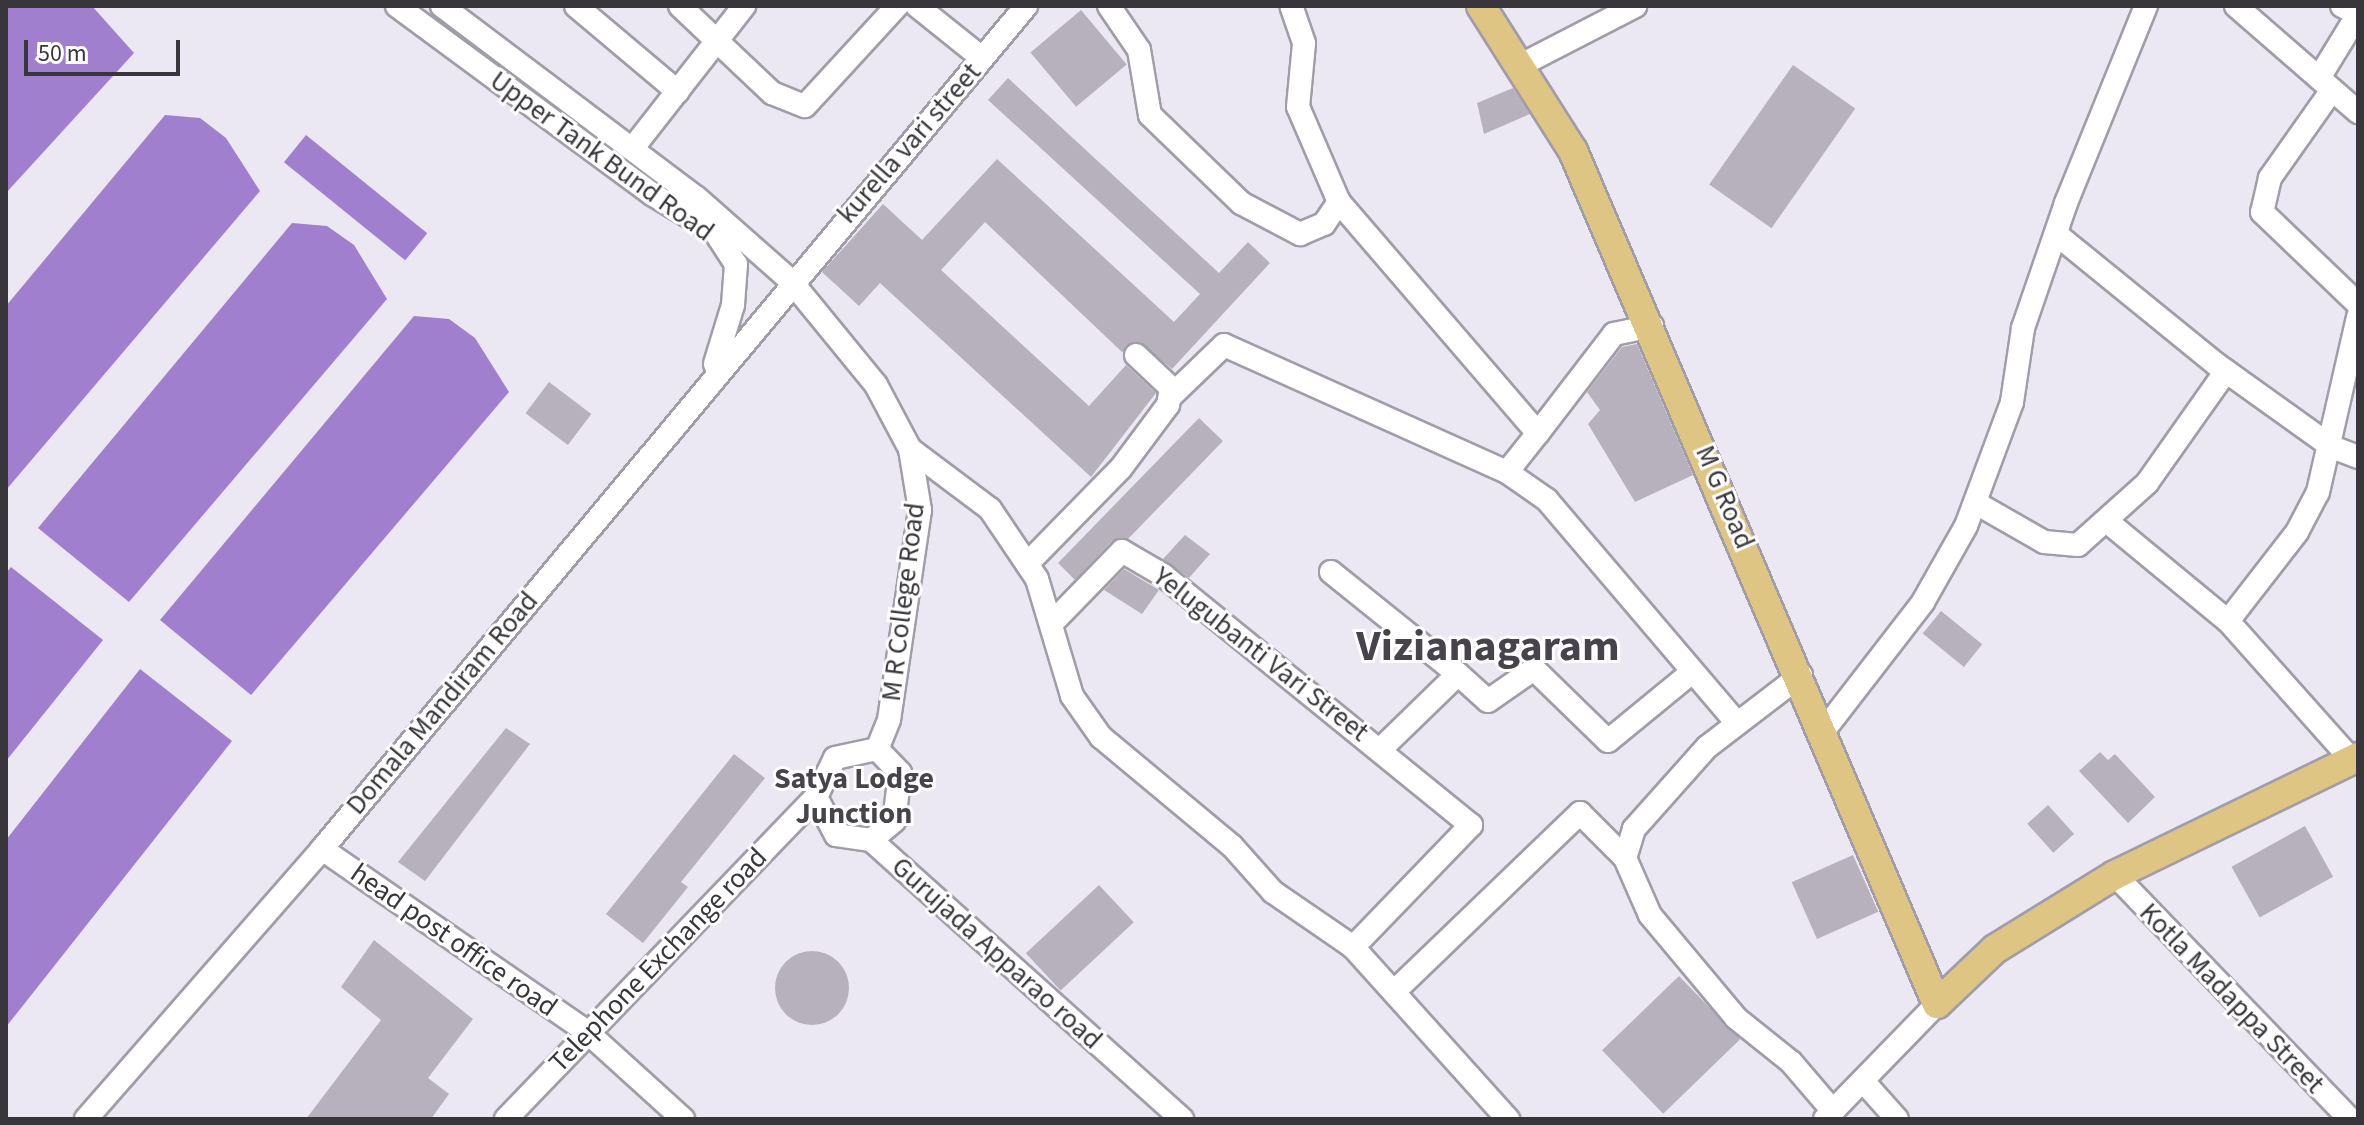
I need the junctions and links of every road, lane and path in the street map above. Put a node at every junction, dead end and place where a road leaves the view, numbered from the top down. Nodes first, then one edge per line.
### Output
1 (397, 6) edge
2 (442, 6) edge
3 (576, 6) edge
4 (680, 6) edge
5 (744, 6) edge
6 (897, 6) edge
7 (917, 6) edge
8 (1026, 6) edge
9 (1109, 6) edge
10 (1291, 6) edge
11 (1481, 6) edge
12 (1635, 6) edge
13 (2146, 6) edge
14 (2236, 6) edge
15 (2342, 6) edge
16 (717, 42) junction
17 (982, 58) junction
18 (1519, 66) junction
19 (2326, 84) junction
20 (678, 92) junction
21 (2358, 112) edge
22 (632, 149) junction
23 (1339, 202) junction
24 (2056, 234) junction
25 (791, 281) junction
26 (2358, 304) edge
27 (2358, 317) edge
28 (1652, 326) junction
29 (1136, 355) dead end
30 (2226, 371) junction
31 (704, 387) junction
32 (1170, 397) junction
33 (1538, 433) junction
34 (2332, 447) junction
35 (910, 449) junction
36 (2358, 457) edge
37 (1507, 472) junction
38 (1976, 503) junction
39 (2109, 523) junction
40 (1027, 564) junction
41 (1331, 572) dead end
42 (2228, 621) junction
43 (1053, 622) junction
44 (1458, 674) junction
45 (1690, 674) junction
46 (1801, 675) junction
47 (1734, 720) junction
48 (1825, 729) junction
49 (1382, 748) junction
50 (877, 749) junction
51 (2355, 758) edge
52 (816, 797) junction
53 (871, 840) junction
54 (322, 849) junction
55 (1625, 858) junction
56 (2115, 875) junction
57 (1353, 947) junction
58 (1397, 989) junction
59 (1937, 1004) junction
60 (586, 1031) junction
61 (1863, 1081) junction
62 (1829, 1115) edge
63 (86, 1119) edge
64 (506, 1119) edge
65 (683, 1119) edge
66 (1182, 1119) edge
67 (1508, 1119) edge
68 (1897, 1119) edge
69 (2350, 1119) edge

1 - 31 street, Upper Tank Bund Road
2 - 22 street, Upper Tank Bund Road
3 - 20 street
4 - 16 street
5 - 16 street
6 - 16 street
7 - 17 street
8 - 17 street, kurella vari street
9 - 23 street
10 - 23 street
11 - 18 main road, M G Road
12 - 18 street
13 - 24 street
14 - 19 street
15 - 19 street
16 - 20 street
17 - 25 street, kurella vari street
18 - 28 main road, M G Road
19 - 21 street
19 - 26 street
20 - 22 street
22 - 25 street, Upper Tank Bund Road
23 - 33 street
24 - 30 street
24 - 38 street
25 - 31 street, Domala Mandiram Road
25 - 35 street, M R College Road
27 - 34 street
28 - 33 street
28 - 46 main road, M G Road
29 - 32 street
30 - 34 street
30 - 39 street
31 - 54 street, Domala Mandiram Road
32 - 37 street
32 - 40 street
33 - 37 street
34 - 36 street
34 - 42 street
35 - 40 street
35 - 50 street, M R College Road
37 - 45 street
38 - 39 street
38 - 48 street
39 - 42 street
40 - 43 street
41 - 44 street
42 - 51 street
43 - 49 street, Yelugubanti Vari Street
43 - 57 street
44 - 45 street
44 - 49 street
45 - 47 street
46 - 47 street
46 - 48 main road, M G Road
47 - 55 street
48 - 59 main road, M G Road
49 - 57 street, Yelugubanti Vari Street
50 - 52 street, Telephone Exchange road
50 - 53 street
51 - 56 main road
52 - 53 street, Gurujada Apparao road
52 - 60 street, Telephone Exchange road
53 - 66 street, Gurujada Apparao road
54 - 60 street, head post office road
54 - 63 street, Domala Mandiram Road
55 - 58 street
55 - 62 street
56 - 59 main road
56 - 69 street, Kotla Madappa Street
57 - 58 street
58 - 67 street
59 - 61 street
60 - 64 street, Telephone Exchange road
60 - 65 street, head post office road
61 - 62 street
61 - 68 street

